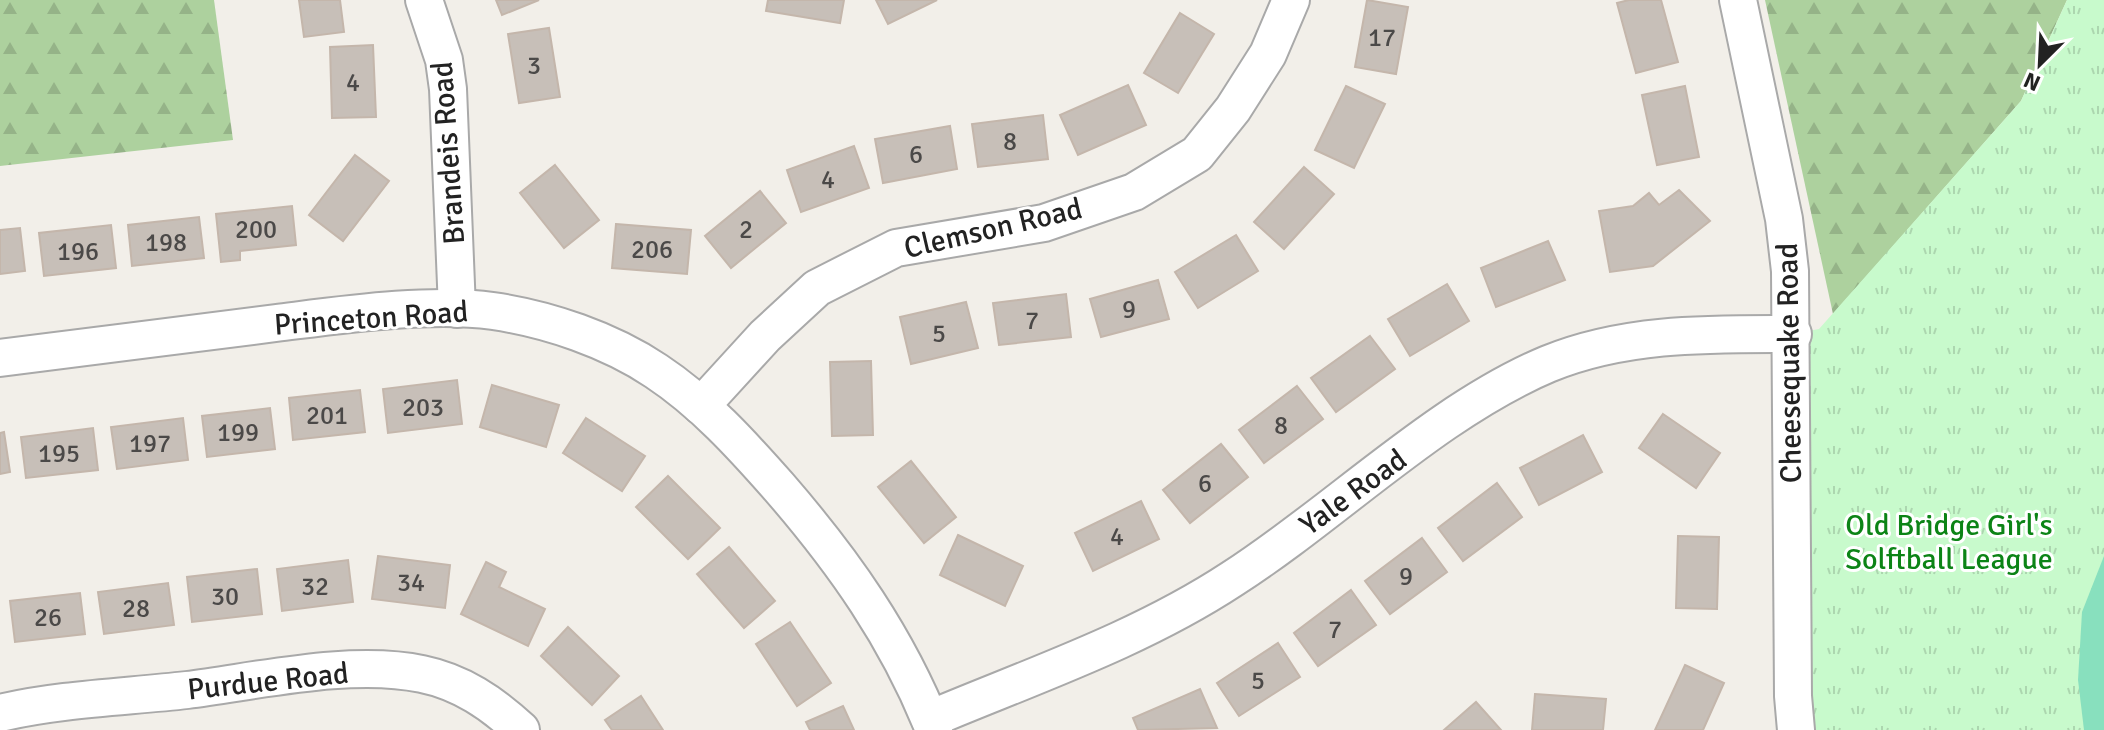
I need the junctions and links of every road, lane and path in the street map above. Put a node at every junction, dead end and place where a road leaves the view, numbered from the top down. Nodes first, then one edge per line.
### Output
1 (424, 0) edge
2 (1291, 0) edge
3 (1738, 0) edge
4 (457, 309) junction
5 (1793, 334) junction
6 (0, 358) edge
7 (701, 406) junction
8 (0, 713) edge
9 (932, 724) edge
10 (521, 730) edge
11 (1796, 730) edge

1 - 4 street, Brandeis Road
2 - 7 street, Clemson Road
3 - 5 street, Cheesequake Road
4 - 6 street, Princeton Road
4 - 7 street, Princeton Road
5 - 9 street, Yale Road
5 - 11 street, Cheesequake Road
7 - 9 street, Princeton Road
8 - 10 street, Purdue Road

